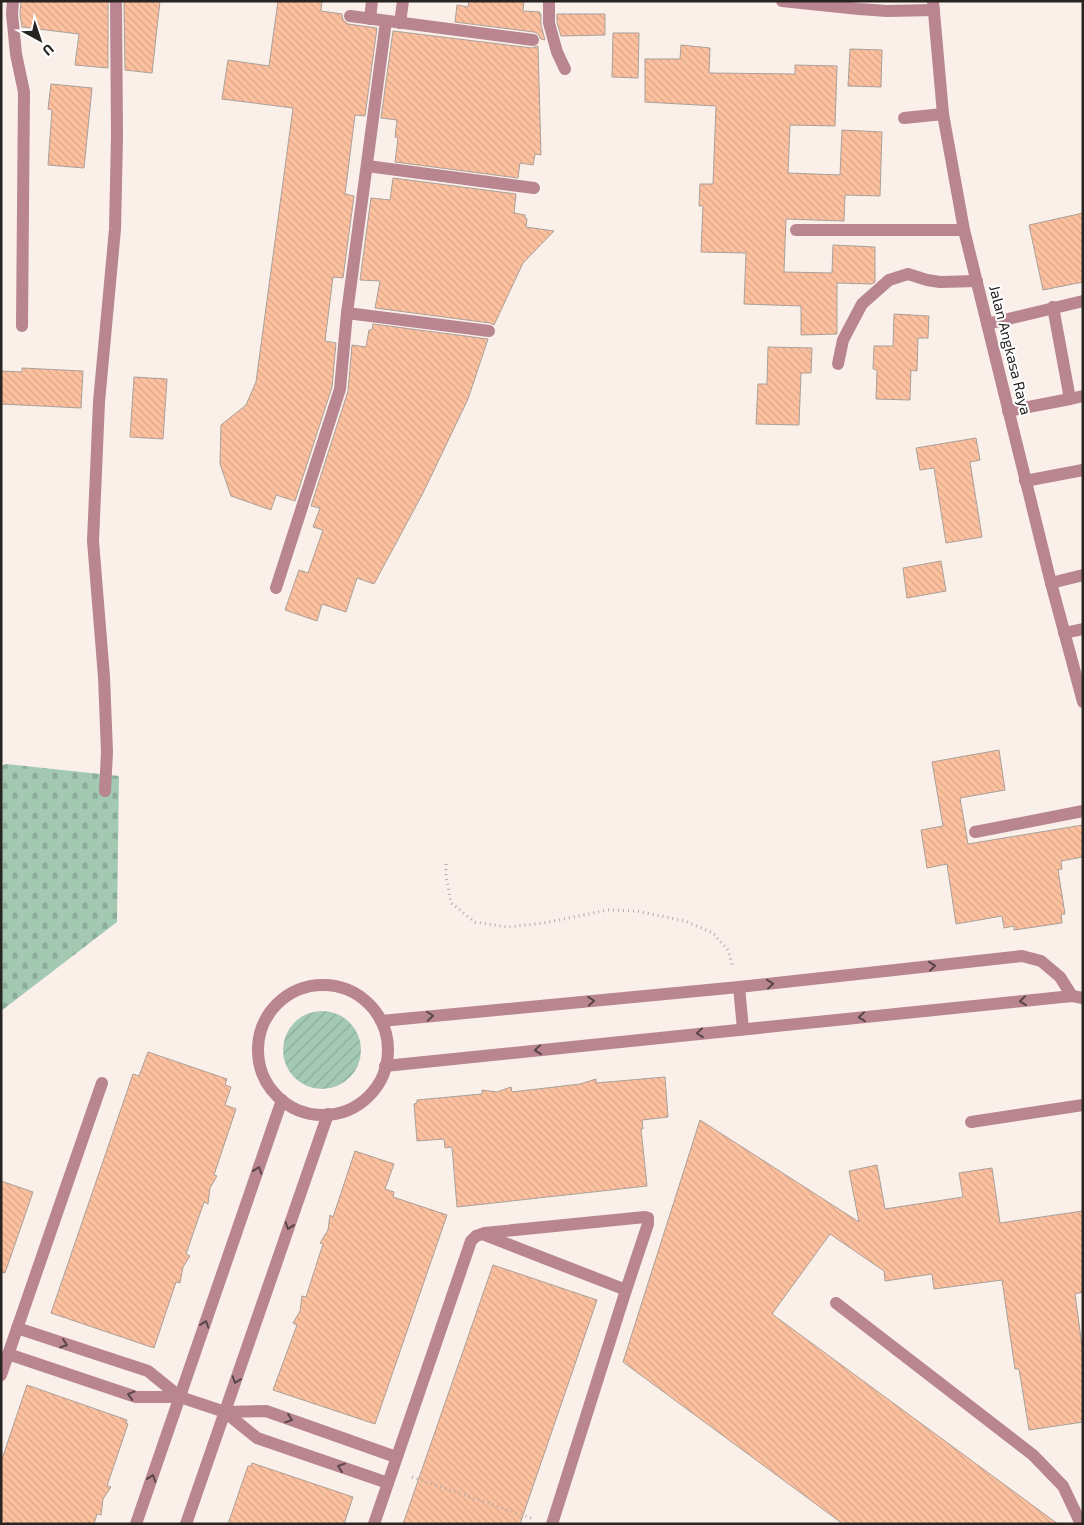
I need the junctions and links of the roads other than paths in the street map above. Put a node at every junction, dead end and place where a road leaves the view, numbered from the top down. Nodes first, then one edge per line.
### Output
1 (12, 1) edge
2 (116, 1) edge
3 (372, 1) edge
4 (403, 1) edge
5 (549, 1) edge
6 (782, 1) edge
7 (934, 6) edge
8 (350, 16) dead end
9 (370, 18) junction
10 (386, 21) junction
11 (400, 22) junction
12 (533, 40) dead end
13 (565, 69) dead end
14 (943, 114) junction
15 (904, 118) dead end
16 (366, 166) junction
17 (534, 188) dead end
18 (796, 230) dead end
19 (964, 230) junction
20 (977, 281) junction
21 (1083, 301) edge
22 (1053, 307) junction
23 (347, 313) junction
24 (987, 324) junction
25 (22, 326) dead end
26 (489, 331) dead end
27 (838, 364) dead end
28 (1076, 397) edge
29 (1008, 411) junction
30 (1083, 470) edge
31 (1025, 481) junction
32 (1083, 575) edge
33 (1051, 583) junction
34 (276, 588) dead end
35 (1083, 629) edge
36 (1064, 633) junction
37 (1083, 702) edge
38 (105, 790) dead end
39 (1083, 811) edge
40 (975, 832) dead end
41 (739, 987) junction
42 (1077, 997) edge
43 (381, 1020) junction
44 (743, 1029) junction
45 (385, 1066) junction
46 (102, 1083) dead end
47 (282, 1100) junction
48 (1083, 1105) edge
49 (328, 1114) junction
50 (971, 1122) dead end
51 (482, 1234) junction
52 (626, 1290) junction
53 (836, 1303) dead end
54 (17, 1328) junction
55 (8, 1354) junction
56 (1, 1375) edge
57 (180, 1397) junction
58 (225, 1412) junction
59 (396, 1457) junction
60 (388, 1483) junction
61 (136, 1524) edge
62 (186, 1524) edge
63 (374, 1524) edge
64 (552, 1524) edge
65 (1081, 1524) edge

1 - 25 street
2 - 38 street
3 - 9 street
4 - 11 street
5 - 13 street
6 - 7 street
7 - 14 street, Jalan Angkasa Raya
8 - 9 street
9 - 10 street
10 - 11 street
10 - 16 street
11 - 12 street
14 - 15 street
14 - 19 street, Jalan Angkasa Raya
16 - 17 street
16 - 23 street
18 - 19 street
19 - 20 street, Jalan Angkasa Raya
20 - 24 street, Jalan Angkasa Raya
20 - 27 street
21 - 22 street
22 - 24 street
22 - 28 street
23 - 26 street
23 - 34 street
24 - 29 street, Jalan Angkasa Raya
28 - 29 street
29 - 31 street, Jalan Angkasa Raya
30 - 31 street
31 - 33 street, Jalan Angkasa Raya
32 - 33 street
33 - 36 street, Jalan Angkasa Raya
35 - 36 street
36 - 37 street, Jalan Angkasa Raya
39 - 40 street
41 -> 42 street
43 -> 41 street
41 - 44 street
42 -> 44 street
43 - 45 street
43 - 47 street
44 -> 45 street
45 - 49 street
46 - 54 street
47 - 49 street
57 -> 47 street
48 - 50 street
49 -> 58 street
51 - 52 street
51 - 52 street
51 - 59 street
52 - 64 street
53 - 65 street
54 - 55 street
54 -> 57 street
55 - 56 street
57 -> 55 street
57 - 58 street
61 -> 57 street
58 -> 59 street
60 -> 58 street
58 - 62 street
59 - 60 street
60 - 63 street

